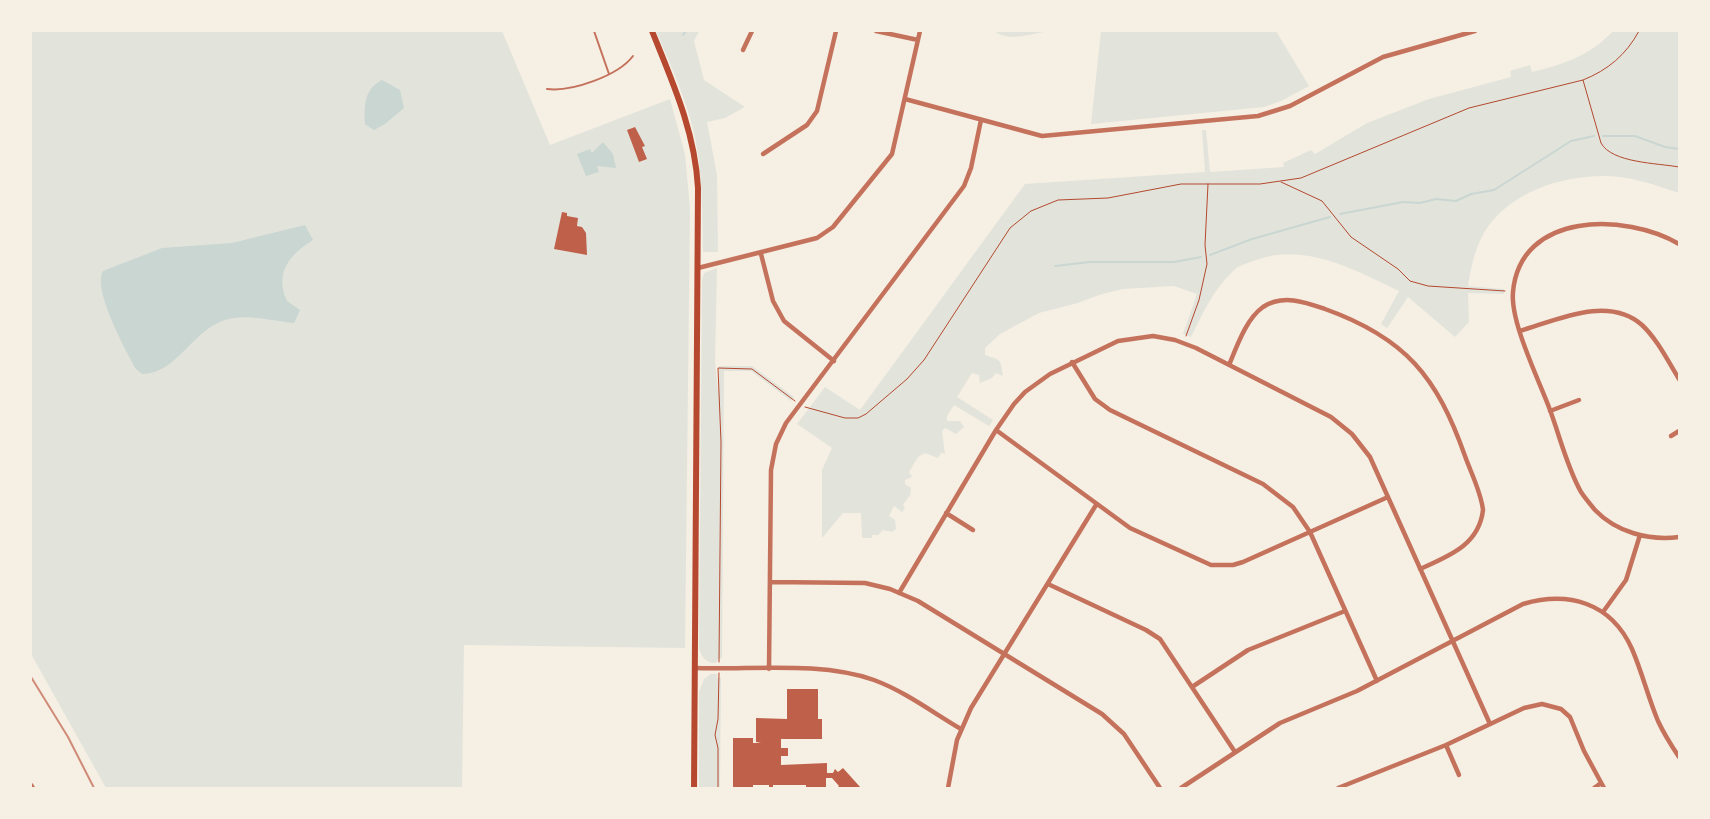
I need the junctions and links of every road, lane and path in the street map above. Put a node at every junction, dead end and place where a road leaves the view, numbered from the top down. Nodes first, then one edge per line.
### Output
1 (594, 31) edge
2 (652, 31) edge
3 (752, 31) edge
4 (836, 31) edge
5 (876, 31) edge
6 (920, 31) edge
7 (1475, 31) edge
8 (1639, 31) edge
9 (918, 40) junction
10 (743, 50) dead end
11 (633, 56) dead end
12 (609, 74) junction
13 (1583, 80) junction
14 (547, 89) dead end
15 (905, 98) junction
16 (981, 120) junction
17 (763, 154) dead end
18 (1679, 168) edge
19 (1280, 182) junction
20 (1208, 184) junction
21 (1679, 244) edge
22 (761, 254) junction
23 (698, 268) junction
24 (1505, 291) dead end
25 (1520, 331) junction
26 (1186, 336) dead end
27 (834, 361) junction
28 (1072, 362) junction
29 (1228, 365) junction
30 (1679, 379) edge
31 (1579, 400) dead end
32 (800, 404) junction
33 (1550, 411) junction
34 (996, 430) junction
35 (1679, 430) edge
36 (1671, 436) dead end
37 (1388, 497) junction
38 (1096, 505) junction
39 (946, 513) junction
40 (973, 530) dead end
41 (1310, 532) junction
42 (1640, 535) junction
43 (1679, 537) edge
44 (1420, 569) junction
45 (770, 582) junction
46 (1048, 584) junction
47 (899, 593) junction
48 (1345, 611) junction
49 (1603, 612) junction
50 (1452, 642) junction
51 (1004, 653) junction
52 (695, 668) junction
53 (719, 668) junction
54 (769, 669) junction
55 (1377, 681) junction
56 (1192, 687) junction
57 (1490, 724) junction
58 (961, 729) junction
59 (1446, 745) junction
60 (1235, 752) junction
61 (1679, 757) edge
62 (1459, 775) dead end
63 (1601, 783) junction
64 (694, 788) edge
65 (718, 788) edge
66 (948, 788) edge
67 (1160, 788) edge
68 (1181, 788) edge
69 (1338, 788) edge
70 (1594, 788) edge
71 (1604, 788) edge

1 - 12 lane
2 - 23 main road
3 - 10 street
4 - 17 street
5 - 9 street
6 - 9 street
7 - 16 street
8 - 13 path
9 - 15 street
11 - 12 lane
12 - 14 lane
13 - 18 path
13 - 19 path
15 - 16 street
15 - 22 street
16 - 27 street
19 - 20 path
19 - 24 path
20 - 26 path
20 - 32 path
21 - 25 street
22 - 23 street
22 - 27 street
23 - 52 main road
25 - 30 street
25 - 33 street
27 - 32 street
28 - 29 street
28 - 34 street
28 - 41 street
29 - 37 street
29 - 44 street
31 - 33 street
32 - 45 street
32 - 53 path
33 - 42 street
34 - 38 street
34 - 39 street
35 - 36 street
37 - 41 street
37 - 44 street
38 - 41 street
38 - 46 street
39 - 40 street
39 - 47 street
41 - 48 street
42 - 43 street
42 - 49 street
44 - 50 street
45 - 47 street
45 - 54 street
46 - 51 street
46 - 56 street
47 - 51 street
48 - 55 street
48 - 56 street
49 - 50 street
49 - 61 street
50 - 55 street
50 - 57 street
51 - 58 street
51 - 67 street
52 - 53 street
52 - 64 main road
53 - 54 street
53 - 65 path
54 - 58 street
55 - 60 street
56 - 60 street
57 - 59 street
57 - 63 street
58 - 66 street
59 - 62 street
59 - 69 street
60 - 68 street
63 - 70 street
63 - 71 street

